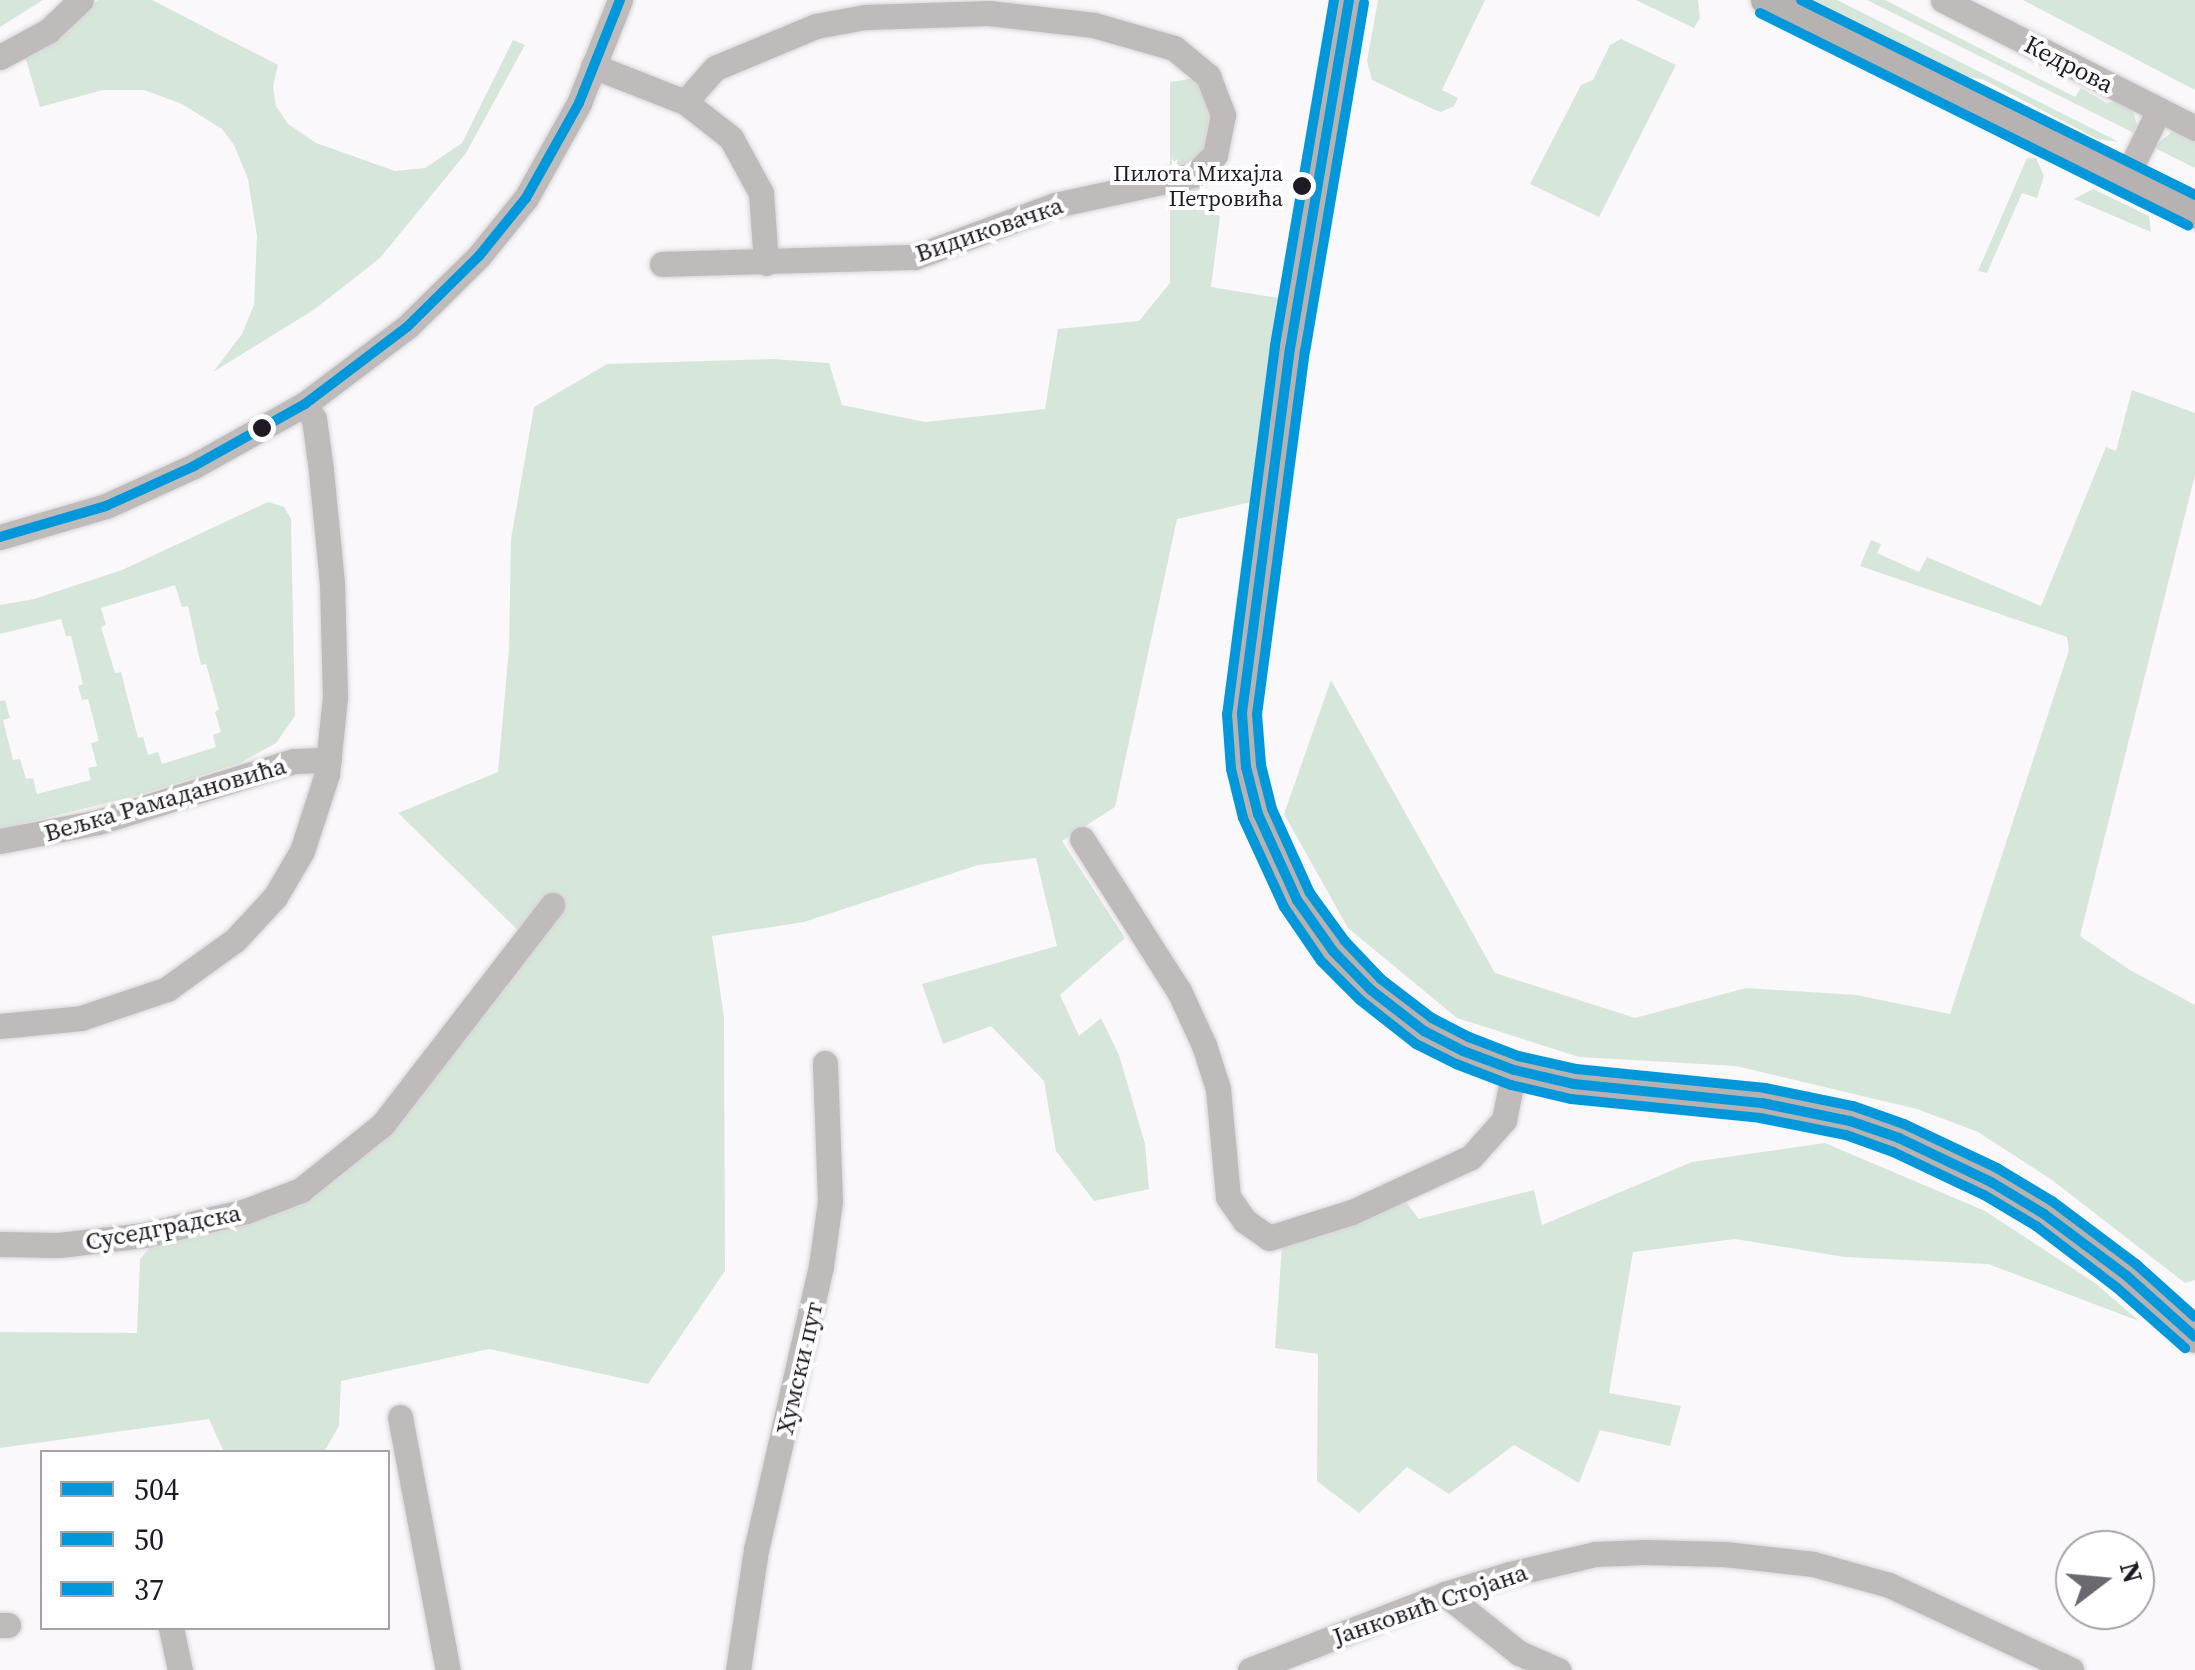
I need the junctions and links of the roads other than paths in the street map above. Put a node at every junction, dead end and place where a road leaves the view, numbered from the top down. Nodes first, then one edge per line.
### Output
1 (81, 0) edge
2 (620, 0) edge
3 (1349, 0) edge
4 (1767, 0) edge
5 (1944, 0) edge
6 (0, 57) edge
7 (593, 66) junction
8 (685, 102) junction
9 (2159, 110) junction
10 (2195, 128) edge
11 (2126, 177) junction
12 (2195, 212) edge
13 (766, 263) junction
14 (662, 264) dead end
15 (305, 404) junction
16 (0, 537) edge
17 (329, 760) junction
18 (1082, 839) dead end
19 (0, 841) edge
20 (552, 906) dead end
21 (0, 1026) edge
22 (825, 1064) dead end
23 (1514, 1070) junction
24 (0, 1244) edge
25 (2195, 1337) edge
26 (400, 1417) dead end
27 (1445, 1594) junction
28 (171, 1630) edge
29 (180, 1670) edge
30 (448, 1670) edge
31 (738, 1670) edge
32 (1250, 1670) edge
33 (1558, 1670) edge
34 (2071, 1670) edge

1 - 6 street
2 - 7 street
3 - 23 main road
4 - 11 main road
5 - 9 street, Кедрова
7 - 8 street
7 - 15 street
8 - 13 street
8 - 13 street, Видиковачка
9 - 10 street, Кедрова
9 - 11 street
11 - 12 main road
13 - 14 street, Видиковачка
15 - 16 street
15 - 17 street
17 - 19 street, Вељка Рамадановића
17 - 21 street
18 - 23 street
20 - 24 street, Суседградска
22 - 31 street, Хумски пут
23 - 25 main road
26 - 30 street
27 - 32 street, Јанковић Стојана
27 - 33 street
27 - 34 street, Јанковић Стојана
28 - 29 street

